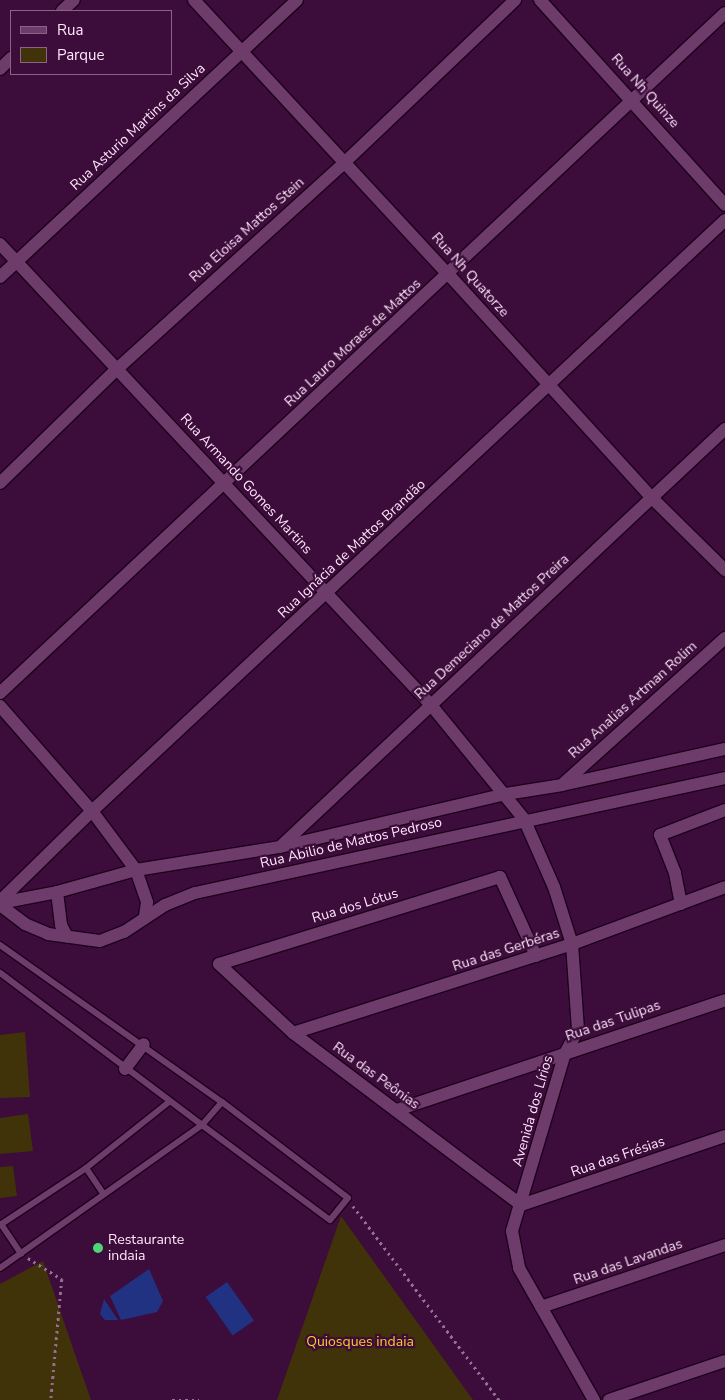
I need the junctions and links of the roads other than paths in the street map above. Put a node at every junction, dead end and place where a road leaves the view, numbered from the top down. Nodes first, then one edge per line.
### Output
1 (74, 0) edge
2 (194, 0) edge
3 (297, 0) edge
4 (515, 0) edge
5 (540, 0) edge
6 (63, 10) edge
7 (725, 13) edge
8 (241, 52) junction
9 (10, 59) edge
10 (0, 69) edge
11 (633, 99) junction
12 (345, 162) junction
13 (725, 205) edge
14 (725, 220) edge
15 (0, 244) edge
16 (16, 261) junction
17 (449, 275) junction
18 (0, 277) edge
19 (117, 369) junction
20 (550, 385) junction
21 (725, 429) edge
22 (224, 482) junction
23 (0, 483) edge
24 (652, 498) junction
25 (725, 570) edge
26 (327, 592) junction
27 (725, 638) edge
28 (0, 693) edge
29 (431, 705) junction
30 (0, 706) edge
31 (725, 750) edge
32 (725, 778) edge
33 (562, 785) junction
34 (506, 794) junction
35 (725, 810) edge
36 (92, 811) junction
37 (526, 819) junction
38 (280, 847) junction
39 (136, 870) junction
40 (725, 887) edge
41 (57, 892) junction
42 (0, 903) edge
43 (681, 904) junction
44 (145, 917) junction
45 (67, 937) junction
46 (575, 943) junction
47 (0, 945) edge
48 (536, 956) junction
49 (219, 964) joint
50 (0, 973) edge
51 (725, 1000) edge
52 (293, 1033) junction
53 (144, 1044) junction
54 (565, 1054) junction
55 (125, 1069) junction
56 (169, 1102) junction
57 (222, 1102) junction
58 (397, 1110) junction
59 (202, 1125) junction
60 (725, 1136) edge
61 (86, 1168) junction
62 (103, 1193) junction
63 (521, 1206) junction
64 (1, 1225) edge
65 (725, 1245) edge
66 (21, 1254) junction
67 (0, 1268) edge
68 (541, 1307) junction
69 (725, 1361) edge
70 (594, 1400) edge
71 (609, 1400) edge

1 - 6 street
2 - 8 street, Rua Nh Quatorze
3 - 8 street, Rua Asturio Martins da Silva
4 - 12 street, Rua Eloisa Mattos Stein
5 - 11 street, Rua Nh Quinze
7 - 11 street, Rua Lauro Moraes de Mattos
8 - 12 street, Rua Nh Quatorze
8 - 16 street, Rua Asturio Martins da Silva
9 - 10 street
11 - 13 street, Rua Nh Quinze
11 - 17 street, Rua Lauro Moraes de Mattos
12 - 17 street, Rua Nh Quatorze
12 - 19 street, Rua Eloisa Mattos Stein
14 - 20 street, Rua Ignácia de Mattos Brandão
15 - 16 street, Rua Armando Gomes Martins
16 - 18 street, Rua Asturio Martins da Silva
16 - 19 street, Rua Armando Gomes Martins
17 - 20 street, Rua Nh Quatorze
17 - 22 street, Rua Lauro Moraes de Mattos
19 - 22 street, Rua Armando Gomes Martins
19 - 23 street, Rua Eloisa Mattos Stein
20 - 24 street, Rua Nh Quatorze
20 - 26 street, Rua Ignácia de Mattos Brandão
21 - 24 street, Rua Demeciano de Mattos Preira
22 - 26 street, Rua Armando Gomes Martins
22 - 28 street, Rua Lauro Moraes de Mattos
24 - 25 street, Rua Nh Quatorze
24 - 29 street, Rua Demeciano de Mattos Preira
26 - 29 street, Rua Armando Gomes Martins
26 - 36 street, Rua Ignácia de Mattos Brandão
27 - 33 street, Rua Analias Artman Rolim
29 - 34 street, Rua Armando Gomes Martins
29 - 38 street, Rua Demeciano de Mattos Preira
30 - 36 street
31 - 33 street, Rua Abilio de Mattos Pedroso
32 - 37 street, Rua Abilio de Mattos Pedroso
33 - 34 street, Rua Abilio de Mattos Pedroso
34 - 37 street, Rua Armando Gomes Martins
34 - 38 street, Rua Abilio de Mattos Pedroso
35 - 43 street
36 - 39 street
36 - 42 street, Rua Ignácia de Mattos Brandão
37 - 44 street, Rua Abilio de Mattos Pedroso
37 - 46 street, Avenida dos Lírios
38 - 39 street, Rua Abilio de Mattos Pedroso
39 - 41 street, Rua Abilio de Mattos Pedroso
39 - 44 street
40 - 43 street, Rua das Gerbéras
41 - 42 street, Rua Abilio de Mattos Pedroso
41 - 45 street
42 - 45 street, Rua Abilio de Mattos Pedroso
43 - 46 street, Rua das Gerbéras
44 - 45 street, Rua Abilio de Mattos Pedroso
46 - 48 street, Rua das Gerbéras
46 - 54 street, Avenida dos Lírios
47 - 53 lane
48 - 49 street, Rua dos Lótus
48 - 52 street, Rua das Gerbéras
49 - 52 street, Rua das Peônias
50 - 55 lane
51 - 54 street, Rua das Tulipas
52 - 58 street, Rua das Peônias
53 - 55 street
53 - 57 lane
54 - 58 street, Rua das Tulipas
54 - 63 street, Avenida dos Lírios
55 - 56 lane
56 - 59 lane
56 - 61 lane
57 - 59 lane
57 - 59 lane
58 - 63 street, Rua das Peônias
59 - 62 lane
60 - 63 street, Rua das Frésias
61 - 62 lane
61 - 64 lane
62 - 66 lane
63 - 68 street, Avenida dos Lírios
64 - 66 lane
65 - 68 street, Rua das Lavandas
66 - 67 lane
68 - 70 street, Avenida dos Lírios
69 - 71 street

